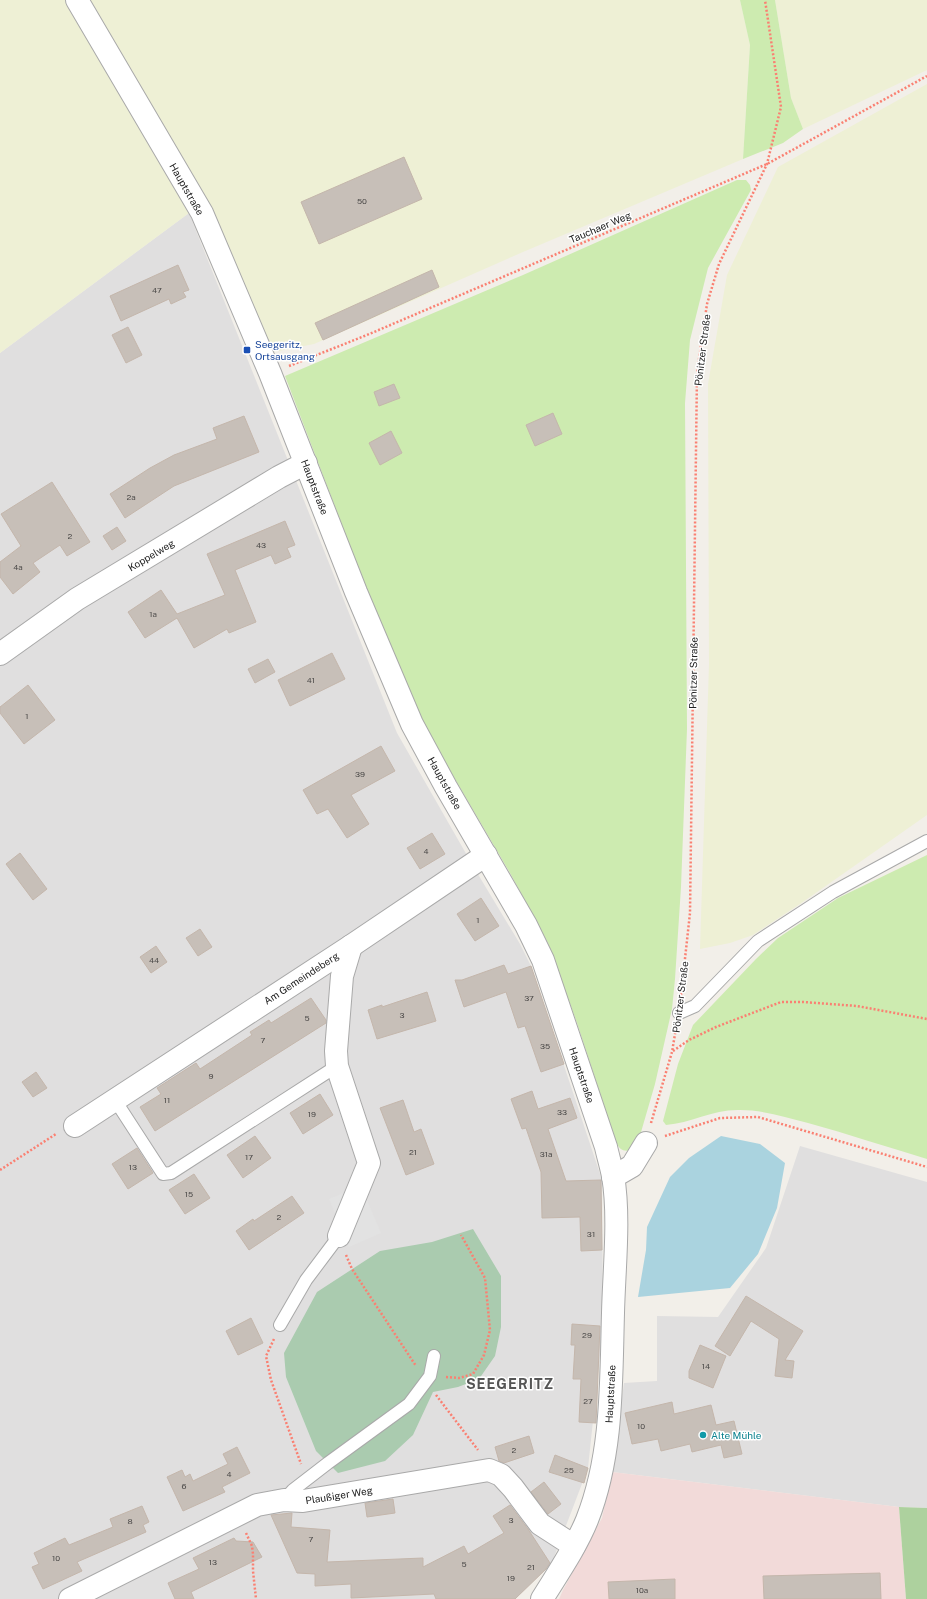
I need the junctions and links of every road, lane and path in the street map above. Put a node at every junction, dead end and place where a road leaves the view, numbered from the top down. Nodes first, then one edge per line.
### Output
1 (77, 0) edge
2 (765, 0) edge
3 (927, 76) edge
4 (767, 164) junction
5 (270, 373) junction
6 (306, 463) junction
7 (0, 654) edge
8 (927, 841) edge
9 (486, 856) junction
10 (351, 946) junction
11 (679, 1013) junction
12 (927, 1019) edge
13 (672, 1052) junction
14 (337, 1066) junction
15 (115, 1100) junction
16 (75, 1126) joint
17 (646, 1143) junction
18 (927, 1167) edge
19 (0, 1170) edge
20 (613, 1176) junction
21 (461, 1235) dead end
22 (339, 1236) junction
23 (280, 1325) joint
24 (434, 1356) dead end
25 (430, 1376) junction
26 (433, 1392) dead end
27 (478, 1451) dead end
28 (314, 1474) junction
29 (284, 1500) junction
30 (237, 1516) junction
31 (574, 1546) junction
32 (70, 1599) edge
33 (256, 1599) edge
34 (542, 1599) edge

1 - 5 street, Hauptstraße
2 - 4 path, Pönitzer Straße
3 - 4 path, Tauchaer Weg
4 - 5 path, Tauchaer Weg
4 - 11 path, Pönitzer Straße
5 - 6 street, Hauptstraße
6 - 7 street, Koppelweg
6 - 9 street, Hauptstraße
8 - 11 lane
9 - 10 street, Am Gemeindeberg
9 - 20 street, Hauptstraße
10 - 14 street
10 - 15 street, Am Gemeindeberg
11 - 13 path, Pönitzer Straße
12 - 13 path
13 - 17 path, Pönitzer Straße
14 - 15 lane
14 - 22 street
15 - 16 street, Am Gemeindeberg
16 - 19 path
17 - 18 path
17 - 20 street
20 - 31 street, Hauptstraße
21 - 25 path
22 - 23 lane
22 - 25 path
23 - 28 path
24 - 25 lane
25 - 28 lane
26 - 27 path
28 - 29 lane
29 - 30 street, Plaußiger Weg
29 - 31 street, Plaußiger Weg
30 - 32 street, Plaußiger Weg
30 - 33 path
31 - 34 street, Hauptstraße

